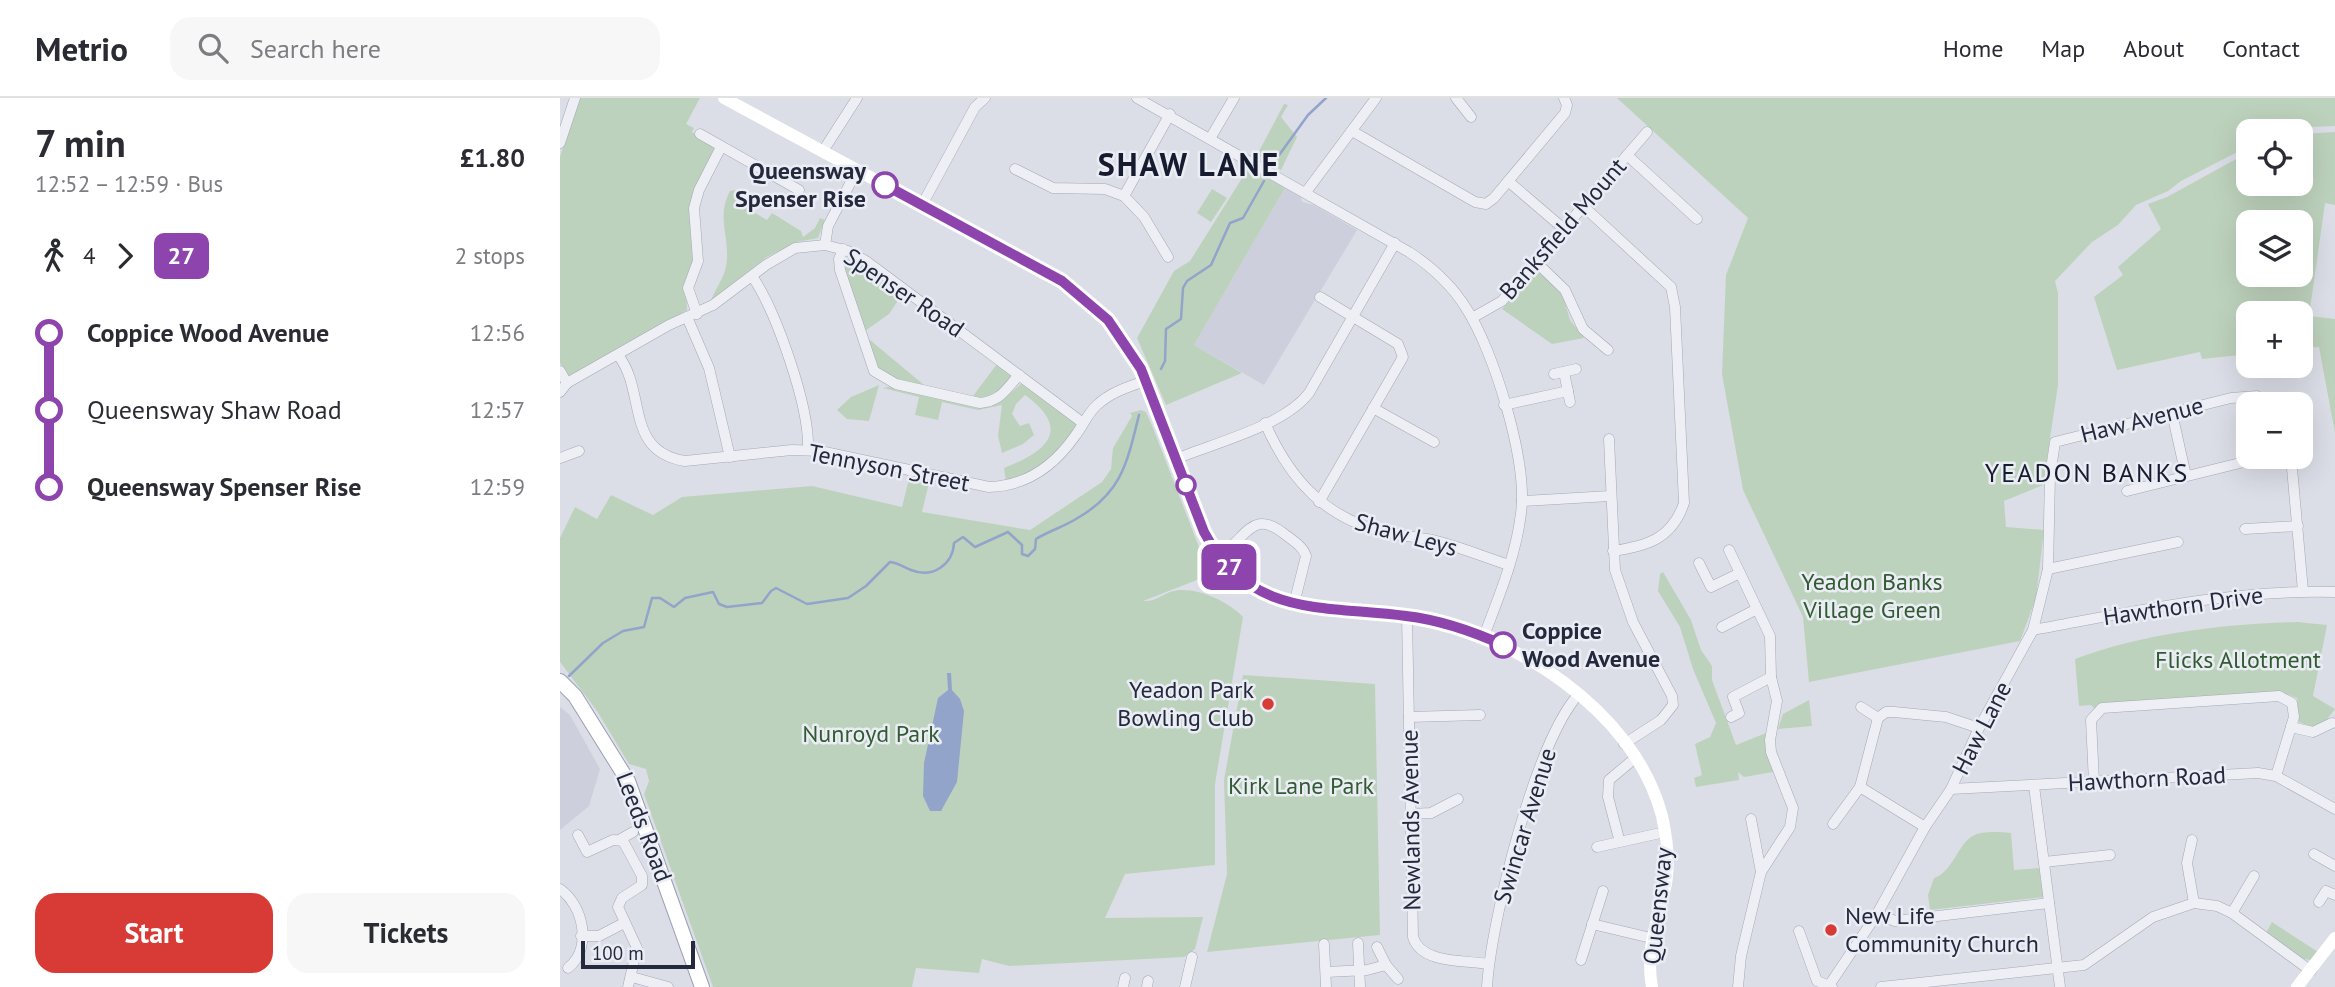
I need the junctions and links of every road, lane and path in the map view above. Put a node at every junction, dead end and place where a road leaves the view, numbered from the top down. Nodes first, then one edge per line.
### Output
1 (575, 98) edge
2 (724, 98) edge
3 (857, 98) edge
4 (985, 98) edge
5 (1137, 98) edge
6 (1234, 98) edge
7 (1376, 98) edge
8 (1456, 98) edge
9 (1564, 98) edge
10 (1170, 114) junction
11 (1471, 117) dead end
12 (1352, 131) junction
13 (1647, 132) dead end
14 (699, 134) dead end
15 (1211, 137) junction
16 (560, 143) edge
17 (720, 147) junction
18 (823, 151) junction
19 (1627, 155) junction
20 (1015, 169) dead end
21 (858, 170) junction
22 (1508, 181) junction
23 (799, 190) dead end
24 (1306, 192) junction
25 (1124, 196) junction
26 (922, 205) junction
27 (1583, 206) junction
28 (1697, 219) dead end
29 (1564, 229) junction
30 (1395, 243) junction
31 (825, 245) junction
32 (844, 249) junction
33 (1168, 257) dead end
34 (1535, 262) junction
35 (752, 276) junction
36 (1320, 297) dead end
37 (692, 316) junction
38 (1353, 317) junction
39 (1472, 318) junction
40 (1608, 350) dead end
41 (618, 355) junction
42 (1576, 369) dead end
43 (560, 371) edge
44 (1019, 375) junction
45 (1145, 381) junction
46 (567, 383) junction
47 (1568, 391) junction
48 (560, 392) edge
49 (2236, 398) edge
50 (1570, 402) dead end
51 (1504, 405) junction
52 (1373, 408) junction
53 (2172, 413) junction
54 (1083, 423) junction
55 (1265, 423) junction
56 (1609, 439) dead end
57 (1433, 442) dead end
58 (2055, 442) joint
59 (808, 450) junction
60 (579, 451) dead end
61 (730, 457) junction
62 (560, 458) edge
63 (1175, 459) junction
64 (2236, 464) edge
65 (2292, 469) edge
66 (2186, 476) junction
67 (2127, 491) dead end
68 (1610, 496) junction
69 (1522, 501) junction
70 (1319, 502) junction
71 (2298, 526) junction
72 (2245, 529) dead end
73 (2178, 542) dead end
74 (1729, 550) dead end
75 (1613, 551) junction
76 (1219, 555) junction
77 (1699, 562) dead end
78 (1509, 565) junction
79 (2048, 569) junction
80 (1740, 573) junction
81 (2303, 591) junction
82 (2335, 592) edge
83 (1294, 604) junction
84 (1757, 609) junction
85 (1407, 616) junction
86 (1722, 627) dead end
87 (2033, 630) junction
88 (1484, 636) junction
89 (1771, 677) junction
90 (560, 681) edge
91 (1578, 695) junction
92 (1861, 707) dead end
93 (1480, 715) dead end
94 (1409, 717) junction
95 (1731, 717) dead end
96 (1878, 718) junction
97 (2332, 723) dead end
98 (2291, 727) junction
99 (1979, 728) junction
100 (1624, 744) junction
101 (1634, 759) junction
102 (2276, 776) junction
103 (2094, 782) junction
104 (2034, 786) junction
105 (1860, 787) junction
106 (1951, 789) junction
107 (1458, 799) dead end
108 (2335, 809) edge
109 (1411, 814) junction
110 (1751, 819) dead end
111 (1833, 824) dead end
112 (1925, 827) junction
113 (633, 832) dead end
114 (1665, 832) junction
115 (578, 835) dead end
116 (1618, 835) dead end
117 (619, 840) junction
118 (2192, 840) dead end
119 (1597, 847) dead end
120 (2314, 854) dead end
121 (2110, 855) dead end
122 (2044, 862) junction
123 (2335, 866) edge
124 (1761, 873) junction
125 (2255, 876) dead end
126 (560, 889) edge
127 (1603, 891) dead end
128 (2335, 895) edge
129 (2319, 902) dead end
130 (2049, 903) junction
131 (2194, 903) junction
132 (2232, 913) junction
133 (1877, 914) junction
134 (624, 923) junction
135 (1592, 925) junction
136 (1799, 931) dead end
137 (581, 936) junction
138 (1651, 938) junction
139 (2335, 938) edge
140 (1358, 943) dead end
141 (1324, 944) dead end
142 (1377, 947) dead end
143 (1192, 957) dead end
144 (1581, 960) dead end
145 (1488, 964) junction
146 (1386, 965) junction
147 (568, 968) dead end
148 (2057, 969) junction
149 (1359, 970) junction
150 (2311, 971) junction
151 (1326, 972) junction
152 (1398, 979) dead end
153 (630, 982) edge
154 (668, 987) edge
155 (702, 987) edge
156 (1185, 987) edge
157 (1326, 987) edge
158 (1360, 987) edge
159 (1486, 987) edge
160 (1652, 987) edge
161 (1738, 987) edge
162 (1830, 987) edge
163 (1881, 987) edge
164 (2060, 987) edge
165 (2297, 987) edge

1 - 16 street
2 - 18 street, Queensway
3 - 18 street
4 - 26 street
5 - 10 street
6 - 15 street
7 - 12 street
8 - 11 street
9 - 22 street
10 - 15 street
10 - 25 street
12 - 22 street
12 - 24 street
13 - 19 street, Banksfield Mount
14 - 17 street
15 - 24 street
17 - 23 street
17 - 37 street
18 - 21 street, Queensway
19 - 27 street, Banksfield Mount
19 - 28 street
20 - 25 street
21 - 26 street, Queensway
21 - 31 street
22 - 29 street
24 - 30 street
25 - 33 street
26 - 45 street, Queensway
27 - 29 street, Banksfield Mount
27 - 75 street
29 - 34 street, Banksfield Mount
30 - 38 street
30 - 39 street
31 - 32 street, Spenser Road
31 - 35 street, Spenser Road
32 - 44 street, Spenser Road
32 - 44 street
34 - 39 street, Banksfield Mount
34 - 40 street
35 - 37 street, Spenser Road
35 - 59 street
36 - 38 street
37 - 41 street, Spenser Road
37 - 61 street
38 - 52 street
38 - 55 street
39 - 51 street
41 - 46 street, Spenser Road
41 - 61 street, Tennyson Street
42 - 47 street
43 - 46 street
44 - 54 street, Spenser Road
45 - 54 street, Tennyson Street
45 - 63 street, Queensway
46 - 48 street
47 - 50 street
47 - 51 street
49 - 53 street, Haw Avenue
51 - 69 street
52 - 57 street
52 - 70 street
53 - 58 street, Haw Avenue
53 - 66 street
54 - 59 street, Tennyson Street
55 - 63 street
55 - 70 street, Shaw Leys
56 - 68 street
58 - 79 street, Haw Lane
59 - 61 street, Tennyson Street
60 - 62 street
63 - 76 street, Queensway
64 - 66 street
65 - 71 street
66 - 67 street
68 - 69 street
68 - 75 street
69 - 78 street
70 - 78 street, Shaw Leys
71 - 72 street
71 - 81 street
73 - 79 street
74 - 80 street
75 - 100 street
76 - 83 street, Queensway
76 - 83 street
77 - 80 street
78 - 88 street
79 - 87 street, Haw Lane
80 - 84 street
81 - 82 street, Hawthorn Drive
81 - 87 street, Hawthorn Drive
83 - 85 street, Queensway
84 - 86 street
84 - 89 street
85 - 88 street, Queensway
85 - 94 street, Newlands Avenue
87 - 99 street, Haw Lane
88 - 91 street, Queensway
89 - 95 street
89 - 124 street
90 - 155 main road, Leeds Road
91 - 100 street, Queensway
91 - 145 street, Swincar Avenue
92 - 96 street
93 - 94 street
94 - 109 street, Newlands Avenue
96 - 99 street
96 - 105 street
97 - 98 street
98 - 102 street
98 - 103 street
99 - 106 street, Haw Lane
100 - 101 street, Queensway
101 - 114 street, Queensway
101 - 116 street
102 - 103 street, Hawthorn Road
102 - 108 street, Hawthorn Road
103 - 104 street, Hawthorn Road
104 - 106 street, Hawthorn Road
104 - 122 street
105 - 111 street
105 - 112 street
106 - 112 street, Haw Lane
107 - 109 street
109 - 145 street, Newlands Avenue
110 - 124 street
112 - 133 street, Haw Lane
113 - 117 street
114 - 119 street
114 - 138 street, Queensway
115 - 117 street
117 - 134 street
118 - 131 street
120 - 123 street
121 - 122 street
122 - 130 street
124 - 161 street
125 - 132 street
126 - 137 street
127 - 135 street
128 - 129 street
130 - 133 street
130 - 148 street
131 - 132 street
131 - 148 street
132 - 150 street
133 - 162 street, Haw Lane
134 - 137 street
134 - 153 street
135 - 138 street
135 - 144 street
136 - 162 street
137 - 147 street
138 - 160 street, Queensway
139 - 150 street
140 - 149 street
141 - 151 street
142 - 146 street
143 - 156 street
145 - 159 street, Swincar Avenue
146 - 149 street
146 - 152 street
148 - 163 street
148 - 164 street
149 - 151 street
149 - 158 street
150 - 165 street
151 - 157 street
153 - 154 street

